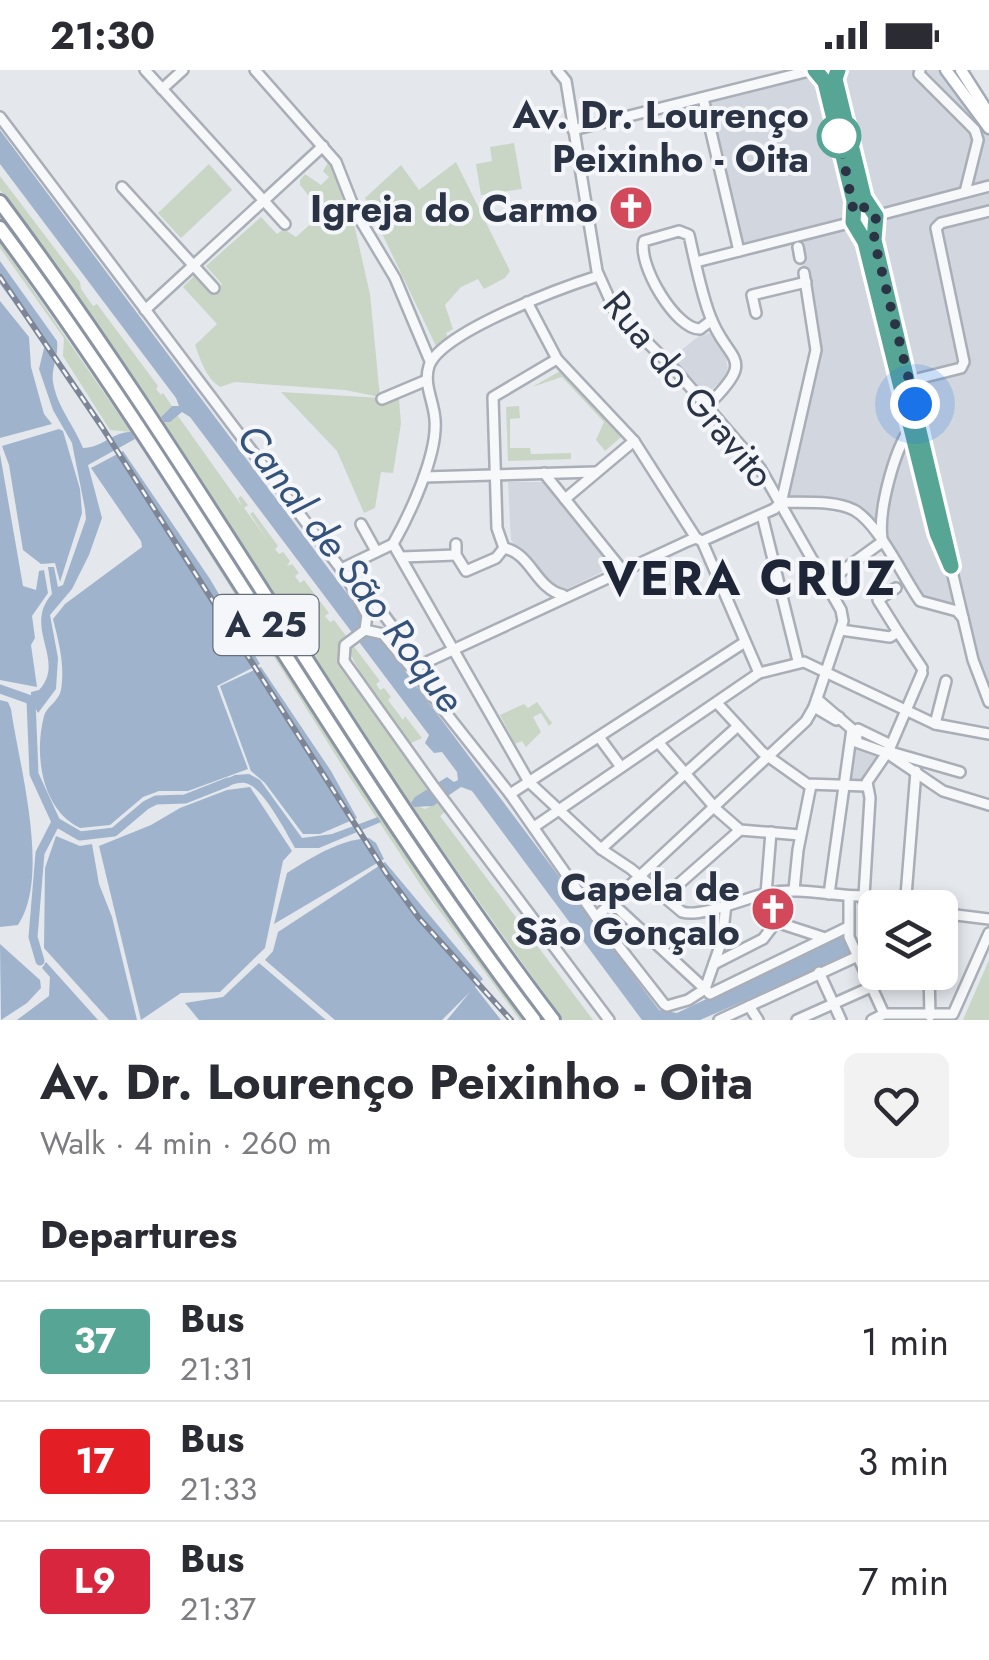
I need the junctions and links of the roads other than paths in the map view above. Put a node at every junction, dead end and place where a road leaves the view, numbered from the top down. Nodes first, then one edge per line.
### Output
1 (144, 70) edge
2 (184, 70) edge
3 (255, 70) edge
4 (557, 70) edge
5 (838, 70) edge
6 (920, 70) edge
7 (946, 70) edge
8 (961, 70) edge
9 (816, 72) edge
10 (162, 90) junction
11 (703, 98) junction
12 (989, 114) edge
13 (0, 118) edge
14 (989, 128) edge
15 (573, 130) junction
16 (323, 146) junction
17 (122, 186) dead end
18 (989, 186) edge
19 (965, 192) junction
20 (0, 202) edge
21 (264, 202) junction
22 (989, 211) edge
23 (874, 216) junction
24 (855, 221) junction
25 (285, 224) dead end
26 (0, 228) edge
27 (804, 234) junction
28 (787, 239) junction
29 (740, 251) junction
30 (696, 262) junction
31 (193, 265) junction
32 (598, 276) junction
33 (214, 288) dead end
34 (526, 302) junction
35 (145, 310) junction
36 (756, 313) dead end
37 (712, 320) junction
38 (557, 359) junction
39 (430, 361) junction
40 (426, 380) junction
41 (909, 382) junction
42 (382, 399) dead end
43 (706, 407) junction
44 (910, 428) junction
45 (634, 441) junction
46 (596, 472) junction
47 (544, 474) junction
48 (495, 475) junction
49 (424, 477) junction
50 (564, 499) junction
51 (782, 502) junction
52 (762, 514) junction
53 (361, 524) dead end
54 (699, 540) junction
55 (882, 542) junction
56 (393, 544) junction
57 (456, 544) dead end
58 (504, 548) junction
59 (376, 551) junction
60 (456, 555) junction
61 (402, 558) junction
62 (951, 566) junction
63 (623, 571) junction
64 (346, 578) junction
65 (824, 584) junction
66 (901, 585) junction
67 (566, 596) junction
68 (963, 618) junction
69 (365, 630) junction
70 (841, 630) junction
71 (898, 632) junction
72 (744, 642) junction
73 (454, 650) junction
74 (798, 662) junction
75 (416, 668) junction
76 (827, 670) junction
77 (759, 673) junction
78 (946, 680) dead end
79 (989, 702) edge
80 (816, 703) junction
81 (717, 704) junction
82 (906, 711) junction
83 (935, 724) junction
84 (738, 726) junction
85 (989, 734) edge
86 (599, 737) junction
87 (658, 742) junction
88 (888, 752) junction
89 (768, 756) junction
90 (918, 760) junction
91 (621, 768) junction
92 (960, 772) dead end
93 (685, 773) junction
94 (915, 774) junction
95 (529, 782) junction
96 (811, 785) junction
97 (843, 785) junction
98 (866, 786) junction
99 (510, 794) junction
100 (989, 805) edge
101 (714, 806) junction
102 (558, 811) junction
103 (534, 826) junction
104 (740, 830) junction
105 (771, 832) junction
106 (800, 835) junction
107 (601, 848) junction
108 (639, 875) junction
109 (794, 890) junction
110 (864, 890) edge
111 (905, 890) edge
112 (766, 894) junction
113 (829, 894) junction
114 (849, 896) junction
115 (858, 896) edge
116 (664, 897) junction
117 (612, 903) junction
118 (726, 904) junction
119 (958, 915) edge
120 (596, 917) junction
121 (989, 919) edge
122 (848, 927) junction
123 (989, 933) edge
124 (822, 937) junction
125 (858, 957) joint
126 (714, 964) junction
127 (819, 972) junction
128 (706, 989) junction
129 (864, 990) edge
130 (872, 990) edge
131 (929, 990) edge
132 (833, 1004) junction
133 (749, 1006) junction
134 (884, 1014) junction
135 (930, 1016) junction
136 (534, 1020) edge
137 (554, 1020) edge
138 (609, 1020) edge
139 (719, 1020) edge
140 (758, 1020) edge
141 (797, 1020) edge
142 (841, 1020) edge
143 (872, 1020) edge

1 - 10 street
2 - 10 street
3 - 16 street
4 - 15 street
5 - 9 main road
5 - 23 main road
6 - 19 street
7 - 14 main road
8 - 12 main road
9 - 11 street
9 - 24 main road
10 - 21 street
11 - 15 street
11 - 29 street
13 - 35 street
15 - 32 street
16 - 21 street
16 - 39 street
17 - 31 street
18 - 19 street
19 - 23 street
20 - 137 highway, A 25
21 - 25 street
21 - 31 street
22 - 41 street
23 - 24 main road
23 - 24 main road
23 - 41 main road
24 - 27 street
24 - 44 main road
26 - 136 highway, A 25
27 - 28 street
27 - 28 street
28 - 29 street
29 - 30 street
30 - 37 street
30 - 37 street
31 - 33 street
31 - 35 street
32 - 34 street
32 - 43 street, Rua do Gravito
34 - 38 street
34 - 39 street
35 - 64 street
36 - 51 street
37 - 43 street
38 - 45 street
38 - 48 street
39 - 40 street
40 - 42 street
40 - 49 street
41 - 62 main road
43 - 51 street, Rua do Gravito
44 - 55 street
44 - 62 main road
45 - 46 street
45 - 54 street
46 - 47 street
46 - 50 street
47 - 48 street
47 - 50 street
48 - 49 street
48 - 58 street
49 - 56 street
50 - 63 street
51 - 52 street
51 - 55 street
51 - 65 street, Rua do Gravito
52 - 54 street
52 - 74 street
53 - 59 street
54 - 63 street
54 - 72 street
55 - 65 street
55 - 66 street
56 - 59 street
56 - 61 street
57 - 60 street
58 - 60 street
58 - 67 street
59 - 64 street
60 - 61 street
61 - 73 street
62 - 68 street
63 - 67 street
64 - 69 street
64 - 75 street
65 - 70 street, Rua do Gravito
66 - 68 street
66 - 71 street
67 - 73 street
68 - 79 street
69 - 75 street
69 - 138 street
70 - 71 street
70 - 76 street
71 - 82 street
72 - 77 street
72 - 86 street
73 - 75 street
73 - 95 street
74 - 76 street
74 - 77 street
75 - 99 street
76 - 80 street
76 - 82 street
77 - 81 street
78 - 83 street
80 - 89 street
80 - 97 street
81 - 84 street
81 - 87 street
82 - 83 street
82 - 88 street
83 - 85 street
84 - 89 street
84 - 93 street
86 - 91 street
86 - 95 street
87 - 91 street
87 - 93 street
88 - 90 street
88 - 94 street
88 - 98 street
89 - 96 street
89 - 101 street
90 - 92 street
90 - 94 street
91 - 102 street
93 - 101 street
93 - 107 street
94 - 100 street
94 - 111 street
95 - 99 street
95 - 102 street
96 - 97 street
96 - 106 street
97 - 98 street
97 - 113 street
98 - 110 street
99 - 103 street
101 - 104 street
101 - 108 street
102 - 103 street
102 - 107 street
103 - 120 street
104 - 105 street
104 - 116 street
105 - 106 street
105 - 112 street
106 - 109 street
107 - 108 street
108 - 116 street
108 - 117 street
109 - 112 street
109 - 113 street
112 - 118 street
113 - 114 street
114 - 115 street
114 - 122 street
116 - 118 street
117 - 120 street
117 - 128 street
118 - 126 street
119 - 121 street
120 - 128 street
122 - 124 street
122 - 125 street
123 - 135 street
124 - 126 street
124 - 128 street
125 - 127 street
126 - 128 street
127 - 132 street
127 - 133 street
129 - 132 street
130 - 134 street
131 - 135 street
132 - 141 street
132 - 142 street
133 - 139 street
133 - 140 street
134 - 135 street
134 - 143 street

